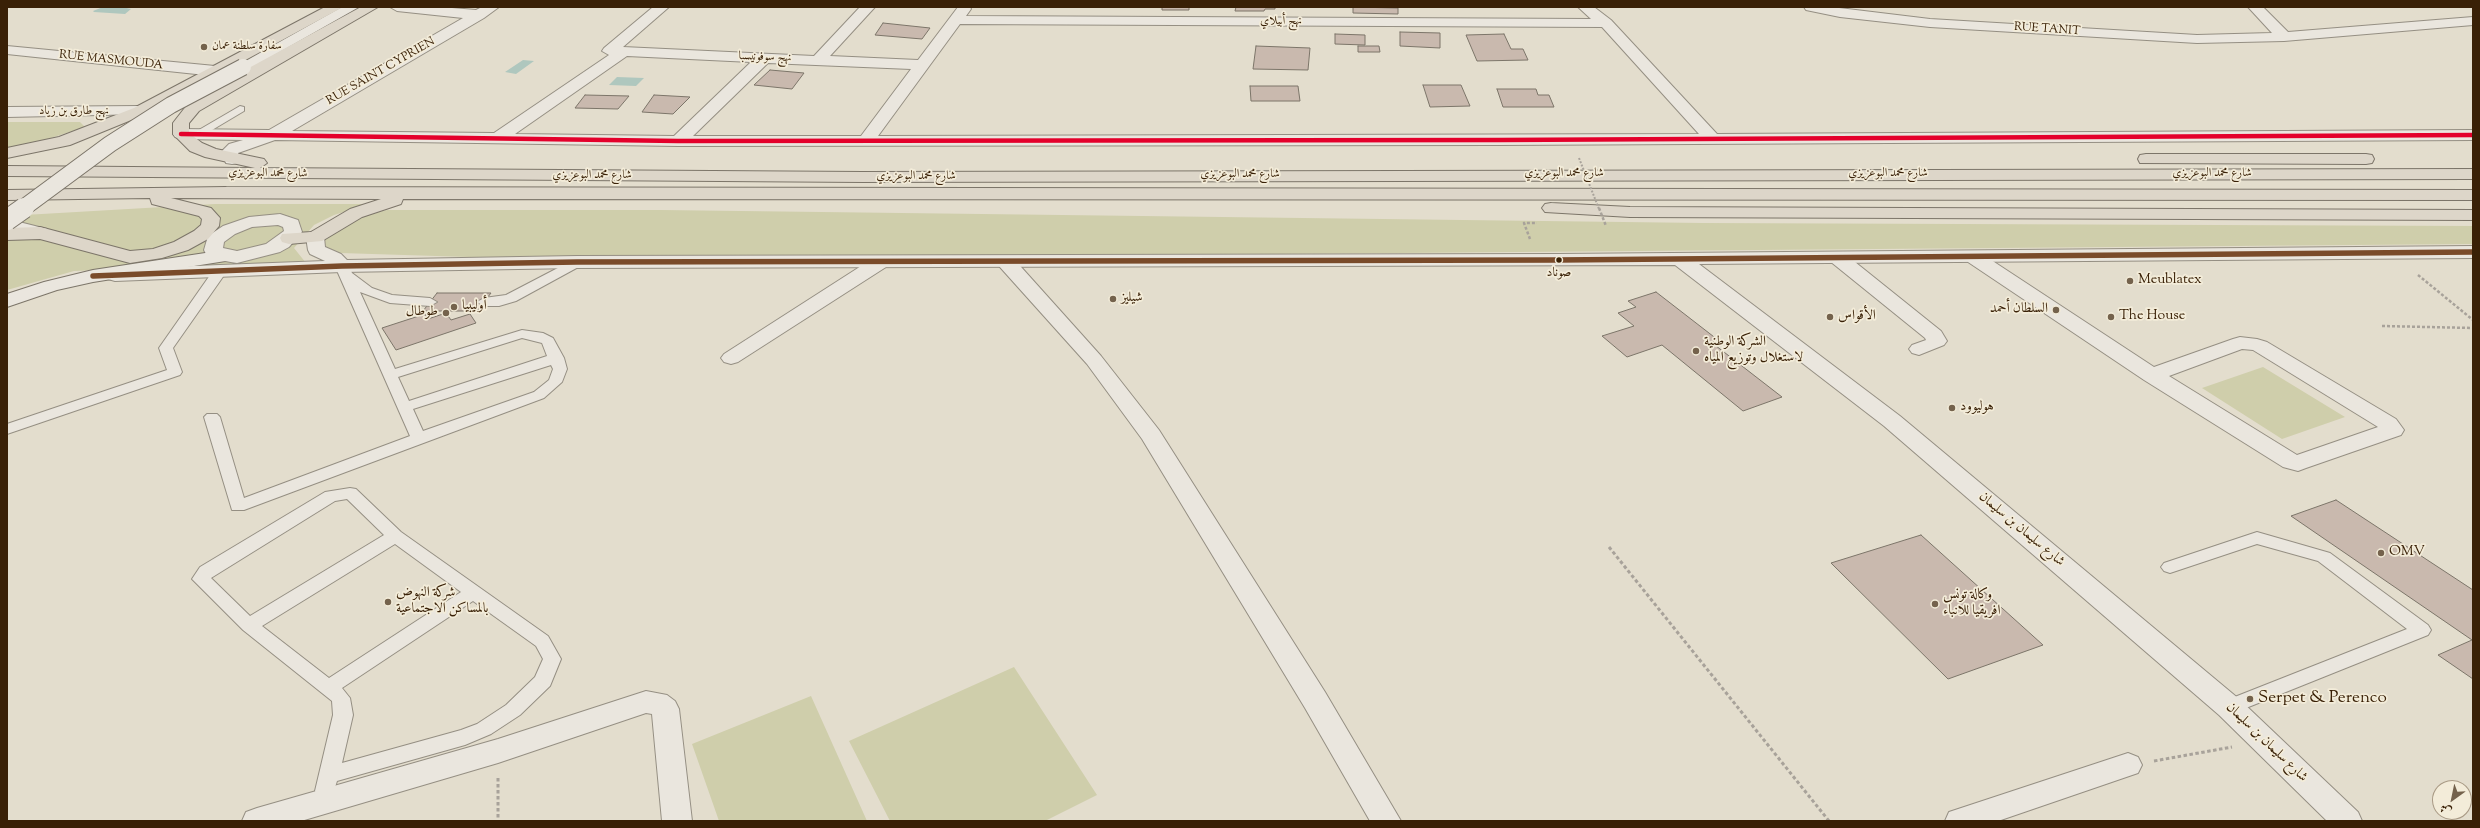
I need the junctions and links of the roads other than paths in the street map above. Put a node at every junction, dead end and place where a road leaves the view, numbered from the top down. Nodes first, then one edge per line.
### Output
1 (336, 7) edge
2 (352, 7) edge
3 (371, 7) edge
4 (397, 7) edge
5 (492, 7) edge
6 (662, 7) edge
7 (868, 7) edge
8 (966, 7) edge
9 (1100, 7) edge
10 (1433, 7) edge
11 (1585, 7) edge
12 (1810, 7) edge
13 (1824, 7) edge
14 (2254, 7) edge
15 (1840, 13) junction
16 (479, 15) junction
17 (956, 20) junction
18 (1092, 21) junction
19 (2473, 21) edge
20 (1443, 22) junction
21 (1606, 23) junction
22 (2284, 37) junction
23 (7, 50) edge
24 (625, 52) junction
25 (764, 58) junction
26 (818, 60) junction
27 (921, 65) junction
28 (215, 71) junction
29 (240, 108) dead end
30 (140, 111) junction
31 (7, 112) edge
32 (181, 134) junction
33 (198, 134) junction
34 (271, 136) junction
35 (2473, 136) edge
36 (498, 138) junction
37 (1714, 139) junction
38 (866, 140) junction
39 (678, 141) junction
40 (7, 153) edge
41 (232, 159) junction
42 (2473, 160) edge
43 (7, 171) edge
44 (334, 174) junction
45 (1869, 174) junction
46 (2473, 174) edge
47 (130, 193) junction
48 (424, 194) junction
49 (7, 195) edge
50 (1458, 195) junction
51 (2473, 195) edge
52 (2473, 216) edge
53 (7, 220) edge
54 (7, 224) edge
55 (40, 233) junction
56 (7, 234) edge
57 (202, 235) junction
58 (221, 235) junction
59 (315, 236) junction
60 (289, 238) junction
61 (2473, 252) edge
62 (250, 255) junction
63 (1838, 258) junction
64 (1975, 258) junction
65 (1680, 259) junction
66 (577, 262) junction
67 (1006, 262) junction
68 (222, 263) junction
69 (879, 263) junction
70 (319, 267) junction
71 (344, 271) junction
72 (7, 301) edge
73 (430, 302) dead end
74 (484, 302) dead end
75 (1920, 349) dead end
76 (557, 358) junction
77 (731, 358) dead end
78 (2152, 374) junction
79 (391, 375) junction
80 (404, 408) junction
81 (212, 417) dead end
82 (7, 429) edge
83 (419, 438) junction
84 (395, 536) junction
85 (2170, 568) dead end
86 (474, 592) junction
87 (249, 625) junction
88 (328, 688) junction
89 (2229, 707) junction
90 (2128, 765) road end
91 (325, 797) edge
92 (257, 821) edge
93 (677, 821) edge
94 (1386, 821) edge
95 (1960, 821) edge
96 (2347, 821) edge

1 - 28 highway
2 - 53 street, bridge
3 - 32 highway
4 - 16 street
5 - 16 street, RUE SAINT CYPRIEN
6 - 24 street, نهج سوفونيسبا
7 - 26 street
8 - 17 street
9 - 18 street
10 - 20 street
11 - 21 street
12 - 15 street, RUE TANIT
13 - 15 street
14 - 22 street
15 - 22 street, RUE TANIT
16 - 34 street, RUE SAINT CYPRIEN
17 - 18 street, نهج أبيلاي
17 - 27 street
18 - 20 street, نهج أبيلاي
19 - 22 street, RUE TANIT
20 - 21 street, نهج أبيلاي
21 - 37 street
23 - 28 street, RUE MASMOUDA
24 - 25 street, نهج سوفونيسبا
24 - 36 street
25 - 26 street, نهج سوفونيسبا
25 - 39 street
26 - 27 street, نهج سوفونيسبا
27 - 38 street
28 - 30 highway
29 - 33 lane
30 - 31 street, نهج طارق بن زياد
30 - 40 highway
32 - 33 street
32 - 41 highway
33 - 34 street
34 - 36 street
34 - 41 street
35 - 37 street
36 - 39 street
37 - 38 street
38 - 39 street
41 - 44 highway
42 - 45 highway
43 - 44 highway, شارع محمد البوعزيزي
44 - 45 highway, شارع محمد البوعزيزي
45 - 46 highway, شارع محمد البوعزيزي
47 - 48 highway, شارع محمد البوعزيزي
47 - 49 highway, شارع محمد البوعزيزي
47 - 57 highway
48 - 50 highway, شارع محمد البوعزيزي
48 - 59 highway
50 - 51 highway, شارع محمد البوعزيزي
50 - 52 highway
54 - 55 street
55 - 56 highway
55 - 57 highway
57 - 58 highway
58 - 60 street
58 - 68 street
59 - 60 highway
59 - 71 street
60 - 62 street
61 - 64 street
62 - 68 street
62 - 70 street
63 - 64 street
63 - 65 street
63 - 75 street
64 - 78 street
65 - 67 street
65 - 89 street, شارع سليمان بن سليمان
66 - 69 street
66 - 71 street
66 - 74 lane
67 - 69 street
67 - 94 street
68 - 70 street
68 - 72 street
68 - 82 lane
69 - 77 street
70 - 71 street
71 - 73 lane
71 - 79 lane
76 - 79 lane
76 - 80 lane
76 - 83 lane
78 - 78 street
79 - 80 lane
80 - 83 lane
81 - 83 lane
84 - 86 lane
84 - 87 lane
84 - 87 lane
85 - 89 lane
86 - 88 lane
86 - 91 lane
87 - 88 lane
88 - 91 lane
89 - 96 street, شارع سليمان بن سليمان
90 - 95 street
91 - 92 street
91 - 93 street

